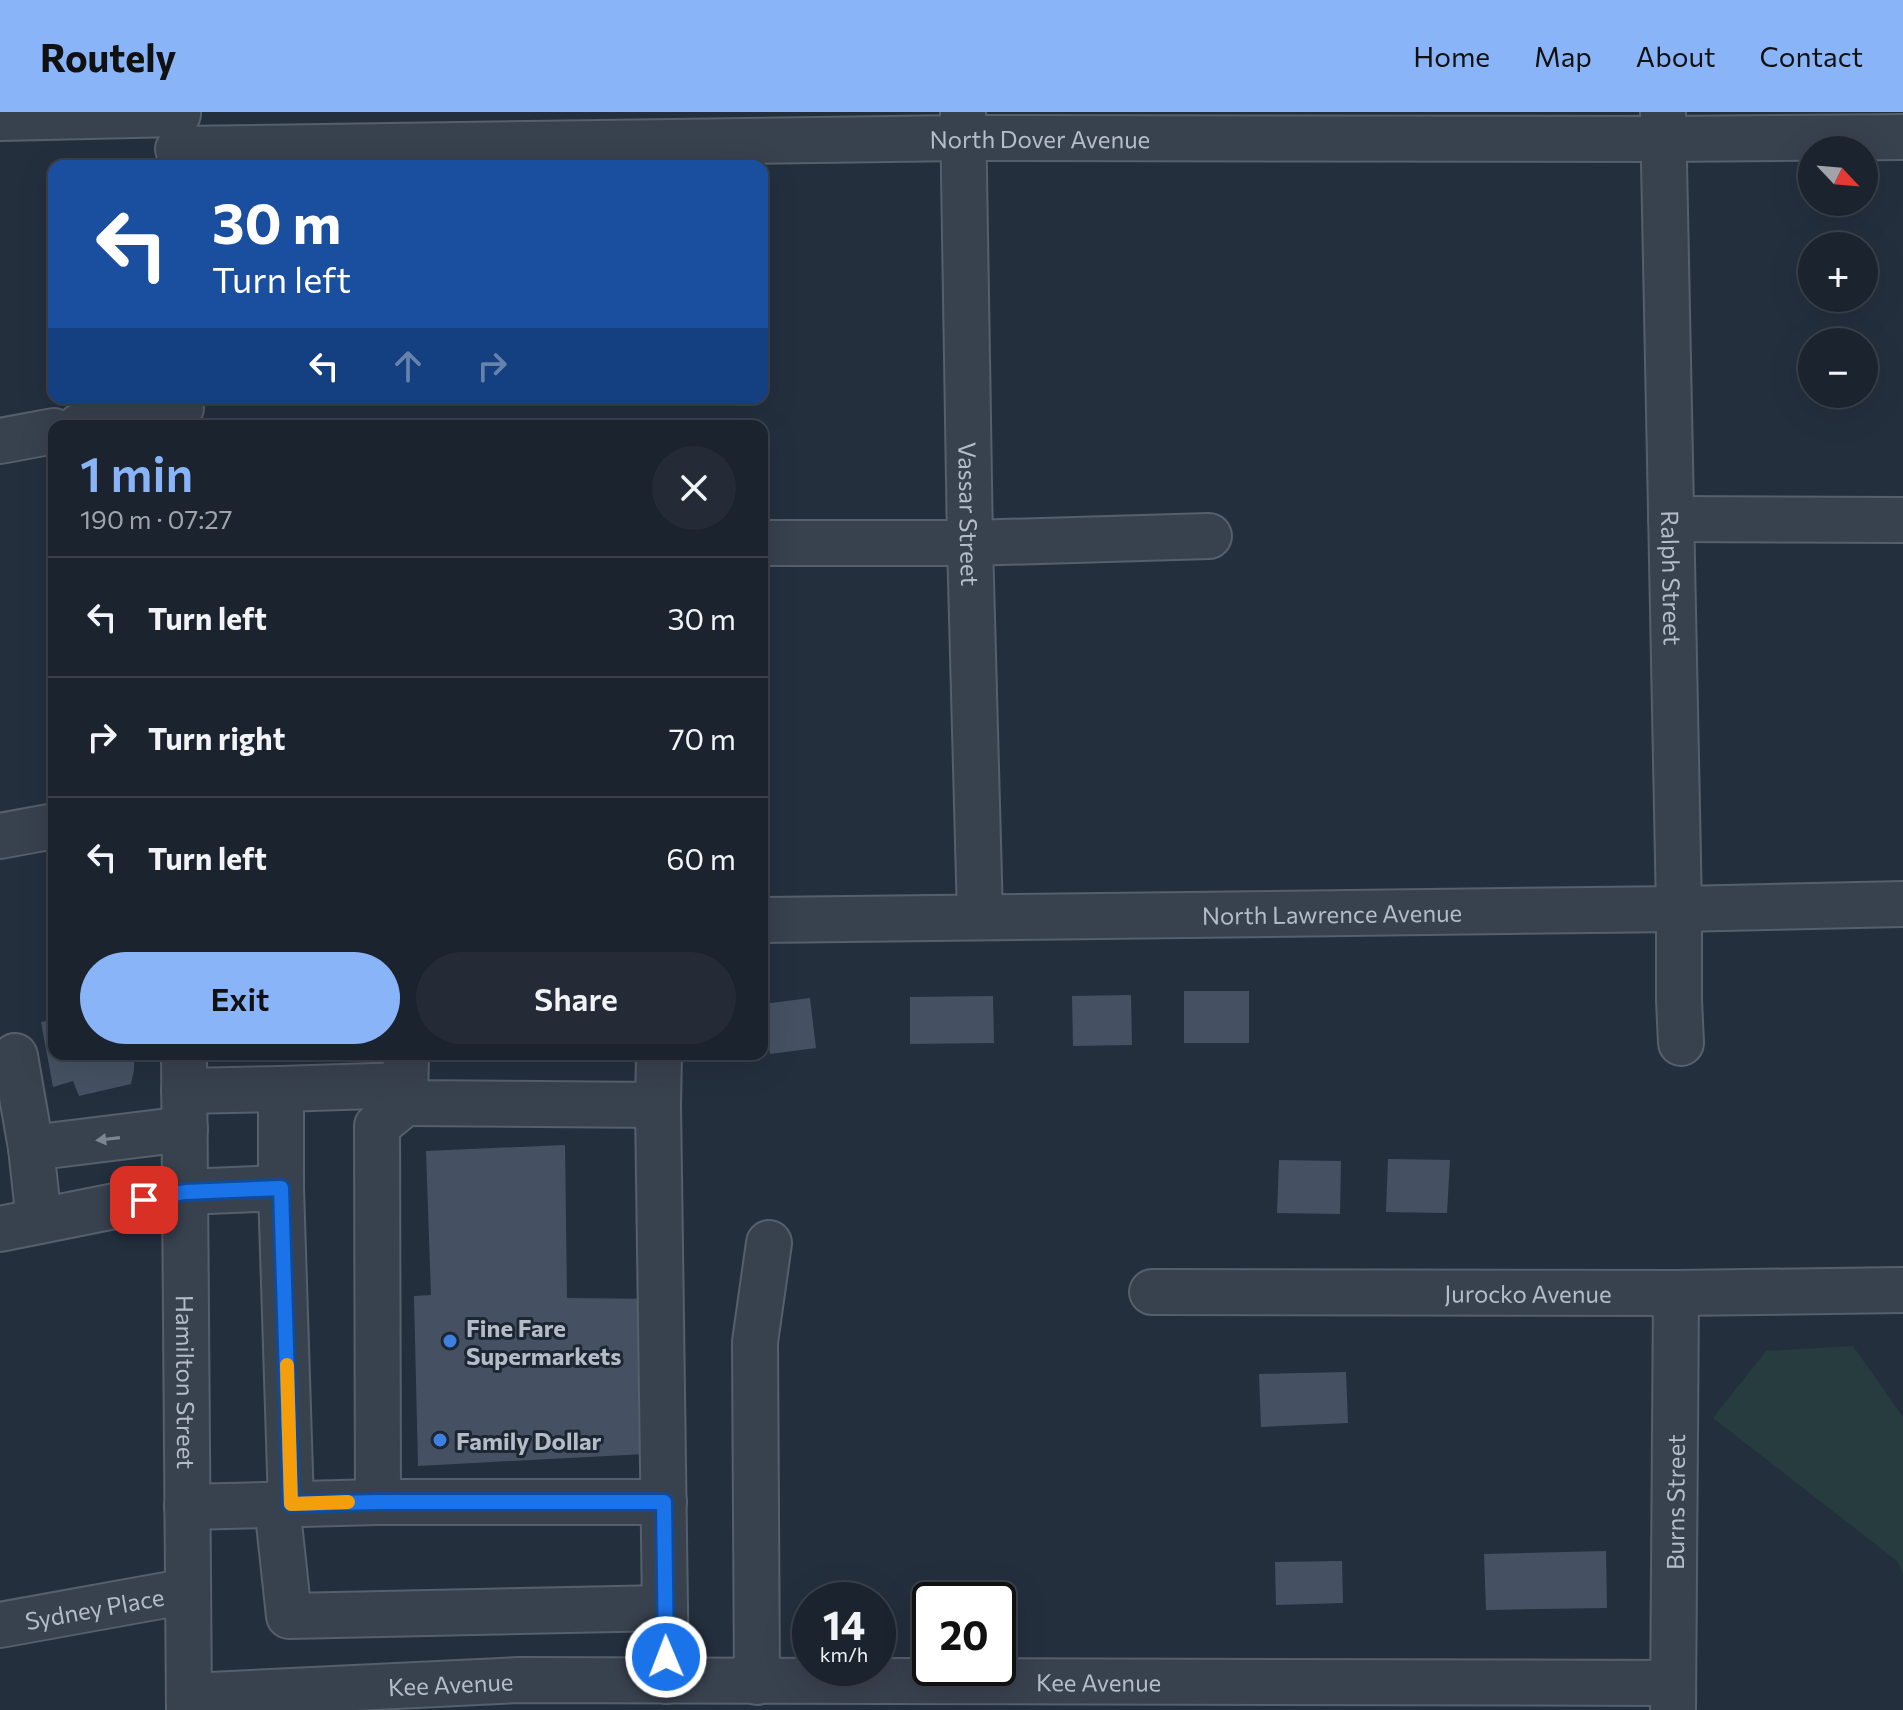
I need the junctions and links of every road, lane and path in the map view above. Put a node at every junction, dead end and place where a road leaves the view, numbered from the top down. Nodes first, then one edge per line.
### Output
1 (0, 118) edge
2 (963, 125) edge
3 (1664, 126) edge
4 (178, 135) edge
5 (1903, 137) edge
6 (181, 411) edge
7 (120, 420) edge
8 (48, 432) edge
9 (0, 441) edge
10 (1671, 519) junction
11 (1903, 520) edge
12 (1209, 536) dead end
13 (768, 543) edge
14 (970, 543) junction
15 (48, 827) edge
16 (0, 836) edge
17 (1903, 904) edge
18 (1679, 909) junction
19 (980, 917) junction
20 (768, 920) edge
21 (1681, 1043) dead end
22 (15, 1056) dead end
23 (659, 1060) edge
24 (261, 1078) edge
25 (405, 1081) edge
26 (185, 1091) edge
27 (658, 1105) junction
28 (31, 1148) junction
29 (281, 1188) junction
30 (185, 1192) junction
31 (20, 1225) edge
32 (769, 1243) dead end
33 (1903, 1290) edge
34 (1152, 1292) dead end
35 (1676, 1293) junction
36 (378, 1502) junction
37 (664, 1502) junction
38 (284, 1505) junction
39 (187, 1507) junction
40 (188, 1591) junction
41 (665, 1608) junction
42 (0, 1625) edge
43 (666, 1681) junction
44 (757, 1682) junction
45 (972, 1696) edge
46 (1673, 1697) edge
47 (189, 1703) edge

1 - 4 street, North Dover Avenue
2 - 3 street, North Dover Avenue
2 - 4 street, North Dover Avenue
2 - 14 street, Vassar Street
3 - 5 street, North Dover Avenue
3 - 10 street, Ralph Street
6 - 7 street
8 - 9 street
10 - 11 street
10 - 18 street, Ralph Street
12 - 14 street
13 - 14 street
14 - 19 street, Vassar Street
15 - 16 street
17 - 18 street, North Lawrence Avenue
18 - 19 street, North Lawrence Avenue
18 - 21 street, Ralph Street
19 - 20 street, North Lawrence Avenue
22 - 28 street
23 - 27 street
24 - 25 street
24 - 26 street
24 - 29 street
25 - 27 street
25 - 36 street
26 -> 28 street
26 - 30 street, Hamilton Street
27 - 37 street
28 - 31 street
29 - 30 street
29 - 38 street
30 - 31 street
30 - 39 street, Hamilton Street
32 - 44 street
33 - 35 street, Jurocko Avenue
34 - 35 street, Jurocko Avenue
35 - 46 street, Burns Street
36 - 37 street
36 - 38 street
37 - 41 street
38 - 39 street
38 - 41 street
39 - 40 street, Hamilton Street
40 - 42 street, Sydney Place
40 - 47 street, Hamilton Street
41 - 43 street
43 - 44 street, Kee Avenue
43 - 47 street, Kee Avenue
44 - 45 street, Kee Avenue
45 - 46 street, Kee Avenue

